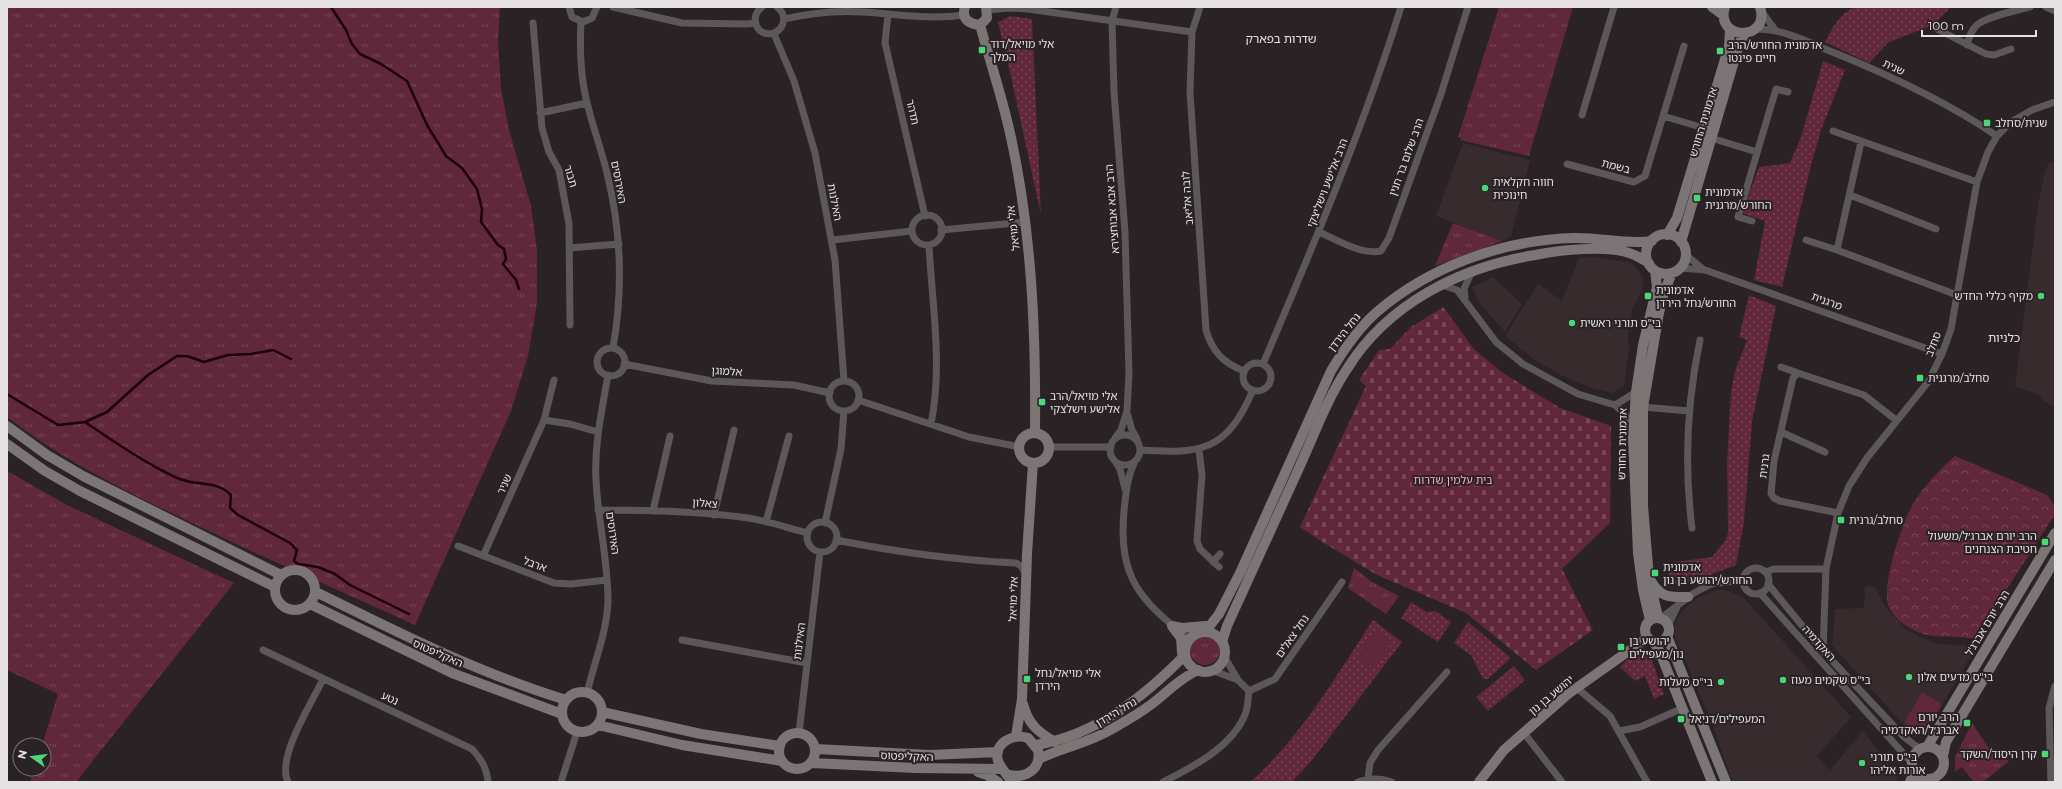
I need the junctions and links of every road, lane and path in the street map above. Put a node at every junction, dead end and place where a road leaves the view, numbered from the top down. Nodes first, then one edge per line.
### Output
1 (569, 7) edge
2 (597, 7) edge
3 (613, 7) edge
4 (762, 7) edge
5 (777, 7) edge
6 (1116, 7) edge
7 (1200, 7) edge
8 (1402, 7) edge
9 (1468, 7) edge
10 (1614, 7) edge
11 (1712, 7) edge
12 (2030, 7) edge
13 (2046, 7) edge
14 (987, 8) edge
15 (1028, 8) edge
16 (1761, 10) edge
17 (964, 11) edge
18 (1724, 11) edge
19 (2055, 11) edge
20 (888, 14) junction
21 (784, 19) junction
22 (1112, 20) junction
23 (582, 22) junction
24 (533, 23) dead end
25 (755, 23) junction
26 (980, 25) junction
27 (1730, 29) junction
28 (1936, 29) dead end
29 (1750, 31) junction
30 (1776, 31) junction
31 (1192, 32) junction
32 (774, 34) junction
33 (1967, 45) junction
34 (1684, 46) dead end
35 (2011, 49) dead end
36 (1788, 92) dead end
37 (2055, 102) edge
38 (587, 103) junction
39 (540, 113) junction
40 (1582, 115) dead end
41 (1663, 116) junction
42 (1704, 128) junction
43 (1833, 131) dead end
44 (1997, 136) junction
45 (1711, 138) junction
46 (1861, 142) junction
47 (1757, 152) junction
48 (1567, 164) dead end
49 (1977, 182) junction
50 (1850, 195) junction
51 (925, 216) junction
52 (1752, 221) dead end
53 (1025, 222) junction
54 (1936, 229) dead end
55 (941, 230) junction
56 (912, 231) junction
57 (1319, 232) junction
58 (1667, 235) junction
59 (832, 240) junction
60 (1806, 240) dead end
61 (1652, 241) junction
62 (1681, 242) junction
63 (619, 244) junction
64 (928, 245) junction
65 (569, 248) junction
66 (1837, 250) junction
67 (1686, 255) junction
68 (1652, 267) junction
69 (1705, 270) junction
70 (1472, 271) junction
71 (1676, 271) junction
72 (1442, 285) junction
73 (1957, 295) junction
74 (1465, 299) junction
75 (570, 326) dead end
76 (1700, 340) dead end
77 (613, 348) junction
78 (1942, 354) junction
79 (624, 364) junction
80 (1264, 364) junction
81 (1781, 368) dead end
82 (1244, 371) junction
83 (1798, 373) junction
84 (608, 375) junction
85 (554, 380) dead end
86 (844, 381) junction
87 (1252, 390) junction
88 (1636, 392) junction
89 (830, 393) junction
90 (858, 400) junction
91 (1615, 405) junction
92 (1643, 407) junction
93 (844, 411) junction
94 (1127, 411) junction
95 (1689, 411) junction
96 (544, 420) junction
97 (1896, 420) junction
98 (1634, 423) junction
99 (931, 424) junction
100 (7, 426) edge
101 (734, 430) dead end
102 (598, 432) junction
103 (1781, 432) junction
104 (1035, 433) junction
105 (670, 436) dead end
106 (789, 436) dead end
107 (1115, 438) junction
108 (1138, 441) junction
109 (7, 444) edge
110 (1020, 446) junction
111 (1050, 447) junction
112 (1110, 447) junction
113 (1140, 450) junction
114 (1199, 450) junction
115 (1825, 452) dead end
116 (1114, 460) junction
117 (1135, 461) junction
118 (1033, 463) junction
119 (1126, 493) junction
120 (598, 510) junction
121 (653, 511) junction
122 (1838, 513) junction
123 (714, 515) junction
124 (766, 522) junction
125 (825, 523) junction
126 (1692, 528) dead end
127 (808, 533) junction
128 (2055, 533) edge
129 (836, 540) junction
130 (458, 546) dead end
131 (820, 552) junction
132 (1027, 554) junction
133 (1220, 554) dead end
134 (483, 556) junction
135 (2055, 560) edge
136 (1213, 562) junction
137 (1016, 563) junction
138 (1219, 567) dead end
139 (1826, 569) junction
140 (1765, 572) junction
141 (1026, 574) junction
142 (281, 575) junction
143 (1649, 578) junction
144 (607, 580) junction
145 (1743, 580) junction
146 (1342, 582) dead end
147 (1768, 584) junction
148 (275, 587) junction
149 (316, 592) junction
150 (1760, 593) junction
151 (1684, 600) junction
152 (310, 604) junction
153 (1656, 618) junction
154 (1172, 626) junction
155 (1208, 628) junction
156 (1668, 631) junction
157 (1189, 639) junction
158 (1650, 639) junction
159 (682, 640) dead end
160 (1222, 642) junction
161 (263, 650) dead end
162 (1823, 651) junction
163 (1183, 656) junction
164 (1224, 656) junction
165 (807, 662) junction
166 (1198, 670) junction
167 (1211, 670) junction
168 (1447, 672) dead end
169 (323, 679) junction
170 (1238, 680) junction
171 (2055, 686) edge
172 (1577, 688) junction
173 (1249, 691) junction
174 (587, 693) junction
175 (1022, 699) junction
176 (566, 700) junction
177 (1683, 708) junction
178 (602, 712) junction
179 (562, 714) junction
180 (598, 725) junction
181 (1619, 731) junction
182 (576, 732) junction
183 (799, 733) junction
184 (1524, 733) junction
185 (1016, 736) junction
186 (1055, 742) junction
187 (1036, 745) junction
188 (780, 746) junction
189 (1923, 748) junction
190 (816, 749) junction
191 (998, 752) junction
192 (981, 753) junction
193 (1943, 756) junction
194 (1039, 759) junction
195 (782, 761) junction
196 (1911, 762) junction
197 (812, 763) junction
198 (970, 769) junction
199 (1007, 775) edge
200 (1027, 778) edge
201 (1368, 778) junction
202 (1912, 778) edge
203 (1644, 781) edge
204 (1926, 781) edge
205 (288, 782) edge
206 (488, 782) edge
207 (561, 782) edge
208 (998, 782) edge
209 (1163, 782) edge
210 (1358, 782) edge
211 (1392, 782) edge
212 (1479, 782) edge
213 (1562, 782) edge
214 (1712, 782) edge
215 (1726, 782) edge
216 (2051, 782) edge

1 - 23 street
2 - 23 street
3 - 25 street
4 - 25 street
5 - 21 street
6 - 22 street, הרב אבא אבוחצירא
7 - 31 street, לובה אליאב
8 - 57 street, הרב אלישע וישליצקי
9 - 57 street, הרב שלום בר חנין
10 - 40 street
11 - 18 main road
12 - 33 street
13 - 19 street
14 - 15 street
14 - 26 main road
15 - 22 street
16 - 29 main road, אדמונית החורש
16 - 30 street
17 - 20 street
17 - 26 main road
18 - 27 main road
20 - 21 street
20 - 51 street, תדהר
21 - 32 street
22 - 31 street
22 - 94 street, הרב אבא אבוחצירא
23 - 38 street, האירוסים
24 - 39 street, תבור
25 - 32 street
26 - 53 main road, אלי מויאל
27 - 29 main road
27 - 42 main road, אדמונית החורש
28 - 33 street
29 - 30 street, שנית
29 - 45 main road, אדמונית החורש
30 - 44 street, שנית
31 - 82 street, לובה אליאב
32 - 59 street, האילנות
33 - 35 street
34 - 41 street, בשמת
36 - 47 street
37 - 44 street, סחלב
38 - 39 street
38 - 63 street, האירוסים
39 - 65 street, תבור
41 - 42 street
41 - 48 street, בשמת
42 - 58 main road, אדמונית החורש
43 - 46 street
44 - 49 street, סחלב
45 - 47 street
45 - 62 main road, אדמונית החורש
46 - 49 street
46 - 50 street
47 - 52 street
49 - 73 street, סחלב
50 - 54 street
50 - 66 street
51 - 55 street
51 - 56 street
53 - 55 street
53 - 104 main road, אלי מויאל
55 - 64 street
56 - 59 street
56 - 64 street
57 - 80 street, הרב אלישע וישליצקי
58 - 61 main road
58 - 62 main road
59 - 86 street, האילנות
60 - 66 street
61 - 68 main road
61 - 155 main road, נחל הירדן
62 - 67 main road
63 - 65 street
63 - 77 street, האירוסים
64 - 99 street
65 - 75 street, תבור
66 - 73 street
67 - 69 street, מרגנית
67 - 71 main road
68 - 70 main road
68 - 71 main road
68 - 88 main road, אדמונית החורש
69 - 71 street, מרגנית
69 - 78 street, מרגנית
70 - 72 main road
70 - 74 street
71 - 92 main road, אדמונית החורש
72 - 74 street
72 - 160 main road
73 - 78 street, סחלב
74 - 91 street
76 - 95 street
77 - 79 street
77 - 84 street
78 - 97 street, סחלב
79 - 84 street
79 - 89 street, אלמוגן
80 - 82 street
80 - 87 street
81 - 83 street
82 - 87 street
83 - 97 street
83 - 103 street, גרנית
84 - 102 street, האירוסים
85 - 96 street, שניר
86 - 89 street
86 - 90 street
87 - 114 street
88 - 91 street
88 - 98 main road, אדמונית החורש
89 - 93 street
90 - 93 street
90 - 99 street
91 - 98 street
92 - 95 street
92 - 143 main road, אדמונית החורש
93 - 125 street
94 - 107 street, הרב אבא אבוחצירא
94 - 108 street, הרב אבא אבוחצירא
95 - 126 street
96 - 102 street
96 - 134 street, שניר
97 - 122 street, סחלב
98 - 153 main road, אדמונית החורש
99 - 110 street
100 - 142 main road
101 - 123 street
102 - 120 street, האירוסים
103 - 115 street
103 - 122 street, גרנית
104 - 110 main road
104 - 111 main road
105 - 121 street
106 - 124 street
107 - 108 street
107 - 112 street
108 - 113 street
109 - 148 main road
110 - 118 main road
111 - 112 street
111 - 118 main road
112 - 116 street
113 - 114 street
113 - 117 street
114 - 136 street
116 - 117 street
116 - 119 street
117 - 119 street
118 - 132 main road, אלי מויאל
119 - 154 street
120 - 121 street, צאלון
120 - 144 street, האירוסים
121 - 123 street, צאלון
122 - 139 street, סחלב
123 - 124 street, צאלון
124 - 127 street, צאלון
125 - 127 street
125 - 129 street
127 - 131 street
128 - 189 main road, הרב יורם אברג'ל
129 - 131 street
129 - 137 street
130 - 134 street, ארבל
131 - 165 street, האילנות
132 - 137 street
132 - 141 main road, אלי מויאל
133 - 136 street
134 - 144 street, ארבל
135 - 193 main road
136 - 138 street
137 - 141 street
139 - 140 street
139 - 162 street, סחלב
140 - 145 street
140 - 147 street
141 - 175 main road, אלי מויאל
142 - 148 main road
142 - 149 main road
143 - 151 main road
143 - 153 main road, אדמונית החורש
144 - 174 street, האירוסים
145 - 150 street
145 - 151 street
146 - 173 street, נחל צאלים
147 - 150 street
147 - 162 street, האקדמיה
148 - 152 main road
149 - 152 main road
149 - 176 main road, האקליפטוס
150 - 196 street, האקדמיה
151 - 153 street
151 - 156 street
152 - 179 main road, האקליפטוס
153 - 156 main road
153 - 158 main road
154 - 155 main road
154 - 157 street
154 - 163 main road
155 - 157 main road
155 - 160 main road
156 - 158 main road, יהושע בן נון
156 - 215 main road
157 - 163 main road
158 - 172 main road, יהושע בן נון
158 - 177 main road
159 - 165 street
160 - 164 main road
161 - 169 street, נטע
162 - 189 street, האקדמיה
163 - 166 main road
163 - 186 main road, נחל הירדן
164 - 167 main road
164 - 170 street
165 - 183 street, האילנות
166 - 167 main road
166 - 194 main road, נחל הירדן
167 - 170 street
168 - 201 street
169 - 205 street
169 - 206 street, נטע
170 - 173 street
171 - 216 street
172 - 181 street
172 - 184 main road, יהושע בן נון
173 - 209 street
174 - 176 main road
174 - 178 main road
175 - 185 main road, אלי מויאל
175 - 186 main road
175 - 192 main road
176 - 179 main road
177 - 181 street
177 - 214 main road
178 - 180 main road
178 - 188 main road
179 - 182 main road
180 - 182 main road
180 - 195 main road
181 - 203 street
182 - 207 street
183 - 188 main road
183 - 190 main road
184 - 212 main road, יהושע בן נון
184 - 213 street
185 - 187 main road
185 - 191 main road
186 - 187 main road, נחל הירדן
187 - 194 main road
188 - 195 main road
189 - 193 main road
189 - 196 main road
190 - 192 main road, האקליפטוס
190 - 197 main road
191 - 192 main road, האקליפטוס
191 - 199 main road
193 - 204 main road
194 - 200 main road
195 - 197 main road
196 - 202 main road
197 - 198 main road, האקליפטוס
198 - 199 main road, האקליפטוס
198 - 208 main road
199 - 200 main road
201 - 210 street
201 - 211 street
202 - 204 main road

